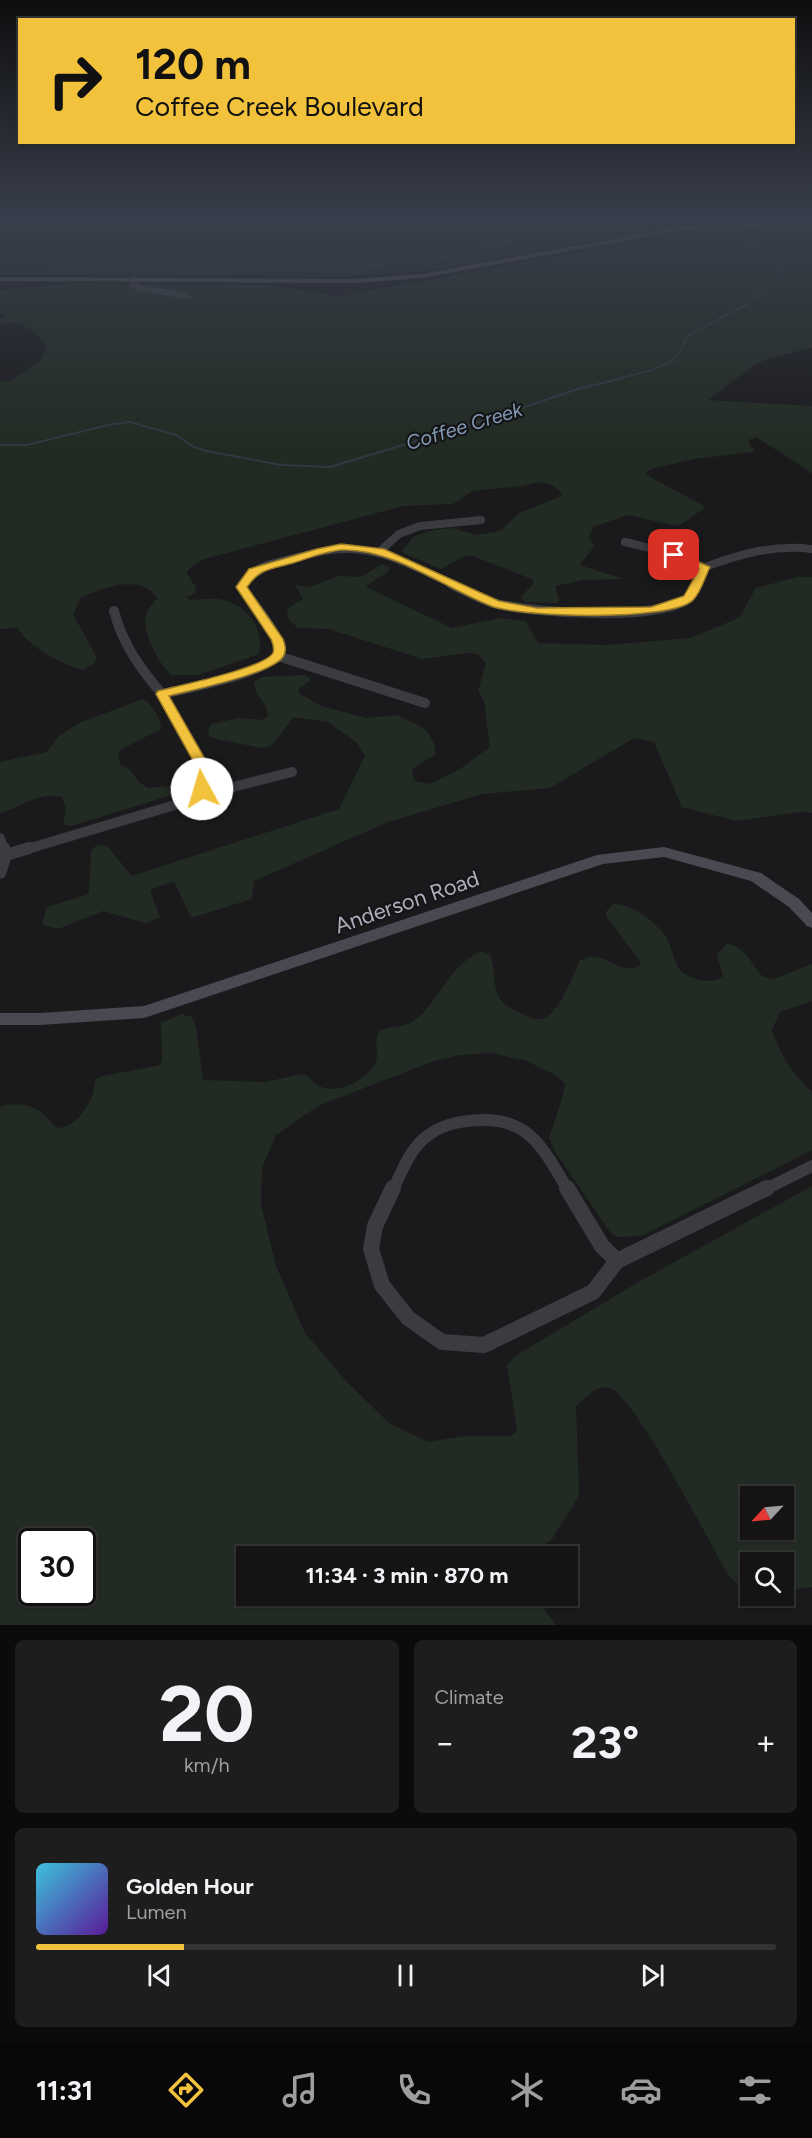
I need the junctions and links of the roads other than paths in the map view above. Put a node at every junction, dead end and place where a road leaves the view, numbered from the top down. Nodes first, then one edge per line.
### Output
1 (175, 294) edge
2 (188, 296) dead end
3 (481, 520) dead end
4 (625, 542) dead end
5 (812, 549) edge
6 (380, 552) junction
7 (705, 567) junction
8 (114, 611) dead end
9 (278, 656) junction
10 (162, 694) junction
11 (425, 703) dead end
12 (292, 772) dead end
13 (202, 789) junction
14 (0, 838) edge
15 (6, 855) junction
16 (0, 873) edge
17 (812, 922) edge
18 (0, 1018) edge
19 (812, 1166) edge
20 (617, 1261) junction

1 - 2 street
3 - 6 street
4 - 7 street
5 - 7 street
6 - 7 street
6 - 9 street
8 - 10 street
9 - 10 street
9 - 11 street
10 - 13 street
12 - 13 street
13 - 15 street
14 - 15 street
15 - 16 street
17 - 18 main road, Anderson Road
19 - 20 street
20 - 20 street

